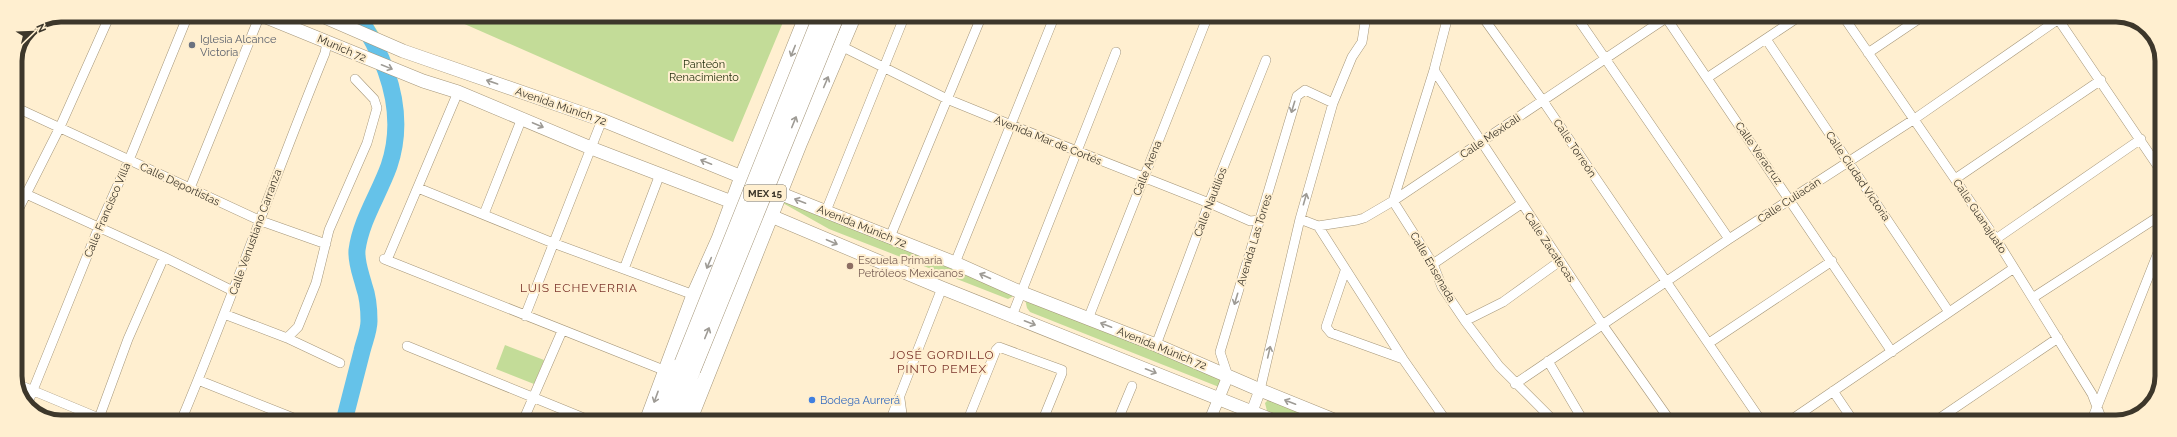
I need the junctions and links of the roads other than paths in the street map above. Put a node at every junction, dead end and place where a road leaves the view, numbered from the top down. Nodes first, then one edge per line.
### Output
1 (107, 22) edge
2 (185, 22) edge
3 (257, 22) edge
4 (277, 22) edge
5 (338, 22) edge
6 (804, 22) edge
7 (818, 22) edge
8 (834, 22) edge
9 (851, 22) edge
10 (902, 22) edge
11 (979, 22) edge
12 (1052, 22) edge
13 (1205, 22) edge
14 (1365, 22) edge
15 (1446, 22) edge
16 (1486, 22) edge
17 (1580, 22) edge
18 (1659, 22) edge
19 (1671, 22) edge
20 (1791, 22) edge
21 (1847, 22) edge
22 (1914, 22) edge
23 (2052, 22) edge
24 (2062, 22) edge
25 (1766, 39) junction
26 (327, 42) junction
27 (841, 46) junction
28 (403, 50) joint
29 (1116, 52) dead end
30 (1868, 53) junction
31 (1607, 59) junction
32 (1266, 60) dead end
33 (883, 66) junction
34 (1434, 70) junction
35 (1707, 78) junction
36 (355, 79) dead end
37 (2101, 80) junction
38 (458, 92) junction
39 (947, 99) junction
40 (1543, 101) junction
41 (1333, 103) junction
42 (22, 110) edge
43 (522, 118) junction
44 (602, 120) junction
45 (1913, 120) junction
46 (764, 122) junction
47 (1011, 126) junction
48 (60, 127) junction
49 (2141, 139) junction
50 (800, 142) junction
51 (1481, 142) junction
52 (591, 148) junction
53 (1076, 152) junction
54 (129, 160) junction
55 (2155, 160) edge
56 (1849, 162) junction
57 (660, 174) junction
58 (742, 177) junction
59 (1143, 178) junction
60 (1955, 179) junction
61 (190, 188) junction
62 (418, 188) junction
63 (779, 193) junction
64 (26, 194) junction
65 (1790, 199) junction
66 (1393, 201) junction
67 (22, 202) edge
68 (732, 202) junction
69 (1209, 203) junction
70 (1521, 204) junction
71 (826, 211) junction
72 (484, 214) junction
73 (771, 216) junction
74 (2155, 219) edge
75 (1260, 220) junction
76 (1300, 220) junction
77 (261, 221) junction
78 (1318, 226) junction
79 (98, 228) junction
80 (890, 237) junction
81 (719, 239) junction
82 (1729, 239) junction
83 (1996, 239) junction
84 (553, 243) junction
85 (326, 244) junction
86 (164, 257) junction
87 (754, 258) junction
88 (2155, 260) edge
89 (1560, 261) junction
90 (1832, 261) junction
91 (955, 263) junction
92 (1433, 264) junction
93 (624, 268) junction
94 (2014, 268) junction
95 (1345, 271) junction
96 (1666, 282) junction
97 (942, 288) junction
98 (233, 292) junction
99 (1020, 292) junction
100 (694, 295) junction
101 (2034, 297) junction
102 (1949, 312) junction
103 (224, 314) junction
104 (524, 316) junction
105 (1012, 316) junction
106 (1088, 319) junction
107 (1465, 321) junction
108 (1602, 324) junction
109 (562, 331) junction
110 (287, 338) junction
111 (2058, 338) junction
112 (1708, 343) junction
113 (1156, 345) junction
114 (406, 346) dead end
115 (1892, 352) junction
116 (1403, 359) junction
117 (1548, 362) junction
118 (340, 363) dead end
119 (687, 366) junction
120 (666, 371) junction
121 (1228, 376) junction
122 (198, 380) junction
123 (1515, 384) junction
124 (1132, 386) dead end
125 (24, 387) edge
126 (1260, 390) junction
127 (32, 391) junction
128 (1833, 391) junction
129 (1217, 397) junction
130 (29, 398) edge
131 (900, 398) junction
132 (532, 399) junction
133 (2097, 408) junction
134 (93, 415) edge
135 (104, 415) edge
136 (183, 415) edge
137 (286, 415) edge
138 (525, 415) edge
139 (575, 415) edge
140 (649, 415) edge
141 (663, 415) edge
142 (675, 415) edge
143 (691, 415) edge
144 (893, 415) edge
145 (902, 415) edge
146 (970, 415) edge
147 (1045, 415) edge
148 (1120, 415) edge
149 (1211, 415) edge
150 (1247, 415) edge
151 (1251, 415) edge
152 (1322, 415) edge
153 (1442, 415) edge
154 (1548, 415) edge
155 (1580, 415) edge
156 (1666, 415) edge
157 (1757, 415) edge
158 (1798, 415) edge
159 (1849, 415) edge
160 (1944, 415) edge
161 (2094, 415) edge
162 (2100, 415) edge

1 - 48 street
2 - 54 street, Calle Francisco Villa
3 - 61 street
4 - 26 main road, Munich 72
5 - 28 main road, Munich 72
6 -> 46 highway
7 - 119 highway, MEX 15, bridge
119 -> 8 highway, MEX 15, bridge
9 - 27 highway
10 - 33 street
11 - 39 street
12 - 47 street
13 - 59 street, Calle Arena
14 - 41 street
15 - 34 street
16 - 40 street, Calle Torreón
17 - 31 street
18 - 31 street, Calle Mexicali
19 - 35 street, Calle Veracruz
20 - 25 street
21 - 30 street, Calle Guanajuato
22 - 30 street
23 - 45 street, Calle Culiacán
24 - 37 street
25 - 35 street
25 - 56 street, Calle Ciudad Victoria
26 -> 38 main road, Munich 72
26 - 77 street, Calle Venustiano Carranza
27 - 33 street, Avenida Mar de Cortés
50 -> 27 highway
44 -> 28 main road, Avenida Múnich 72
29 - 53 street
30 - 45 street, Calle Guanajuato
31 - 40 street, Calle Mexicali
31 - 82 street
32 - 69 street, Calle Nautilios
33 - 39 street, Avenida Mar de Cortés
33 - 71 street
34 - 51 street, Calle Zacatecas
34 - 66 street
35 - 65 street, Calle Veracruz
36 - 85 street
37 - 49 street
37 - 60 street
38 - 43 main road
38 - 62 street
39 - 47 street, Avenida Mar de Cortés
39 - 80 street
40 - 51 street, Calle Mexicali
40 - 96 street, Calle Torreón
41 -> 75 street, Avenida Las Torres
76 -> 41 street
42 - 48 street, Calle Deportistas
43 -> 52 main road
43 - 72 street
44 - 52 street
58 -> 44 main road, Avenida Múnich 72
45 - 56 street, Calle Culiacán
45 - 60 street, Calle Guanajuato
46 - 50 highway
46 - 58 highway
47 - 53 street, Avenida Mar de Cortés
47 - 91 street
48 - 54 street, Calle Deportistas
48 - 64 street
49 - 55 street
49 - 83 street
50 - 63 highway
51 - 66 street, Calle Mexicali
51 - 70 street, Calle Zacatecas
52 - 57 main road
52 - 84 street
53 - 59 street, Avenida Mar de Cortés
53 - 99 street
54 - 61 street, Calle Deportistas
54 - 79 street, Calle Francisco Villa
56 - 65 street, Calle Culiacán
56 - 102 street, Calle Ciudad Victoria
57 - 68 main road
57 - 93 street
58 - 63 highway, Avenida Múnich 72
58 - 68 highway
59 - 69 street, Avenida Mar de Cortés
59 - 106 street, Calle Arena
60 - 83 street, Calle Guanajuato
61 - 77 street, Calle Deportistas
62 - 72 street
62 - 104 street
71 -> 63 main road, Avenida Múnich 72
63 - 73 highway
64 - 67 street
64 - 79 street
65 - 82 street, Calle Culiacán
65 - 90 street, Calle Veracruz
66 - 78 street, Calle Mexicali
66 - 92 street, Calle Ensenada
68 - 73 highway
68 - 81 highway
69 - 75 street, Avenida Mar de Cortés
69 - 113 street, Calle Nautilios
70 - 89 street, Calle Zacatecas
70 - 92 street
71 - 80 main road, Avenida Múnich 72
72 - 84 street
73 - 87 highway
73 -> 97 main road
74 - 101 street
75 -> 121 street, Avenida Las Torres
76 - 78 street, Calle Mexicali
126 -> 76 street
77 - 85 street, Calle Deportistas
77 - 98 street, Calle Venustiano Carranza
78 - 95 street
79 - 86 street
79 - 127 street, Calle Francisco Villa
80 - 91 main road, Avenida Múnich 72
81 - 87 highway
81 -> 100 highway
82 - 96 street, Calle Culiacán
83 - 94 street, Calle Guanajuato
84 - 93 street
84 - 104 street
85 - 110 street
86 - 98 street
86 - 135 street
87 - 143 highway
88 - 133 street
89 - 107 street
89 - 108 street, Calle Zacatecas
90 - 112 street
90 - 115 street, Calle Veracruz
99 -> 91 main road, Avenida Múnich 72
92 - 107 street, Calle Ensenada
93 - 100 street
94 - 101 street, Calle Guanajuato
94 - 102 street
95 - 116 street
95 - 116 street
96 - 108 street, Calle Culiacán
96 - 112 street, Calle Torreón
97 - 105 main road
97 - 131 street
98 - 103 street, Calle Venustiano Carranza
99 - 105 street
99 - 106 main road, Avenida Múnich 72
100 - 120 highway
101 - 111 street, Calle Guanajuato
102 - 115 street
103 - 110 street
103 - 122 street, Calle Venustiano Carranza
104 - 109 street
105 -> 129 main road
113 -> 106 main road, Avenida Múnich 72
107 - 123 street, Calle Ensenada
108 - 117 street, Calle Culiacán
108 - 156 street, Calle Zacatecas
109 - 120 street
109 - 132 street
110 - 118 street
111 - 133 street, Calle Guanajuato
111 - 160 street
112 - 157 street, Calle Torreón
113 - 121 main road, Avenida Múnich 72
114 - 132 street
115 - 128 street
116 - 153 street
117 - 123 street, Calle Culiacán
117 - 155 street
119 - 141 highway, MEX 15
119 - 142 highway, MEX 15
120 -> 140 highway
121 - 126 main road, Avenida Múnich 72
121 - 129 street
122 - 136 street, Calle Venustiano Carranza
122 - 137 street
123 - 154 street, Calle Ensenada
124 - 148 street
125 - 127 street
126 - 151 street
152 -> 126 main road, Avenida Múnich 72
127 - 130 street, Calle Francisco Villa
127 - 134 street
128 - 158 street
128 - 159 street
129 - 149 street
129 - 150 main road
131 - 144 street
131 - 145 street
132 - 138 street
132 - 139 street
133 - 161 street
133 - 162 street, Calle Guanajuato
146 - 147 street

